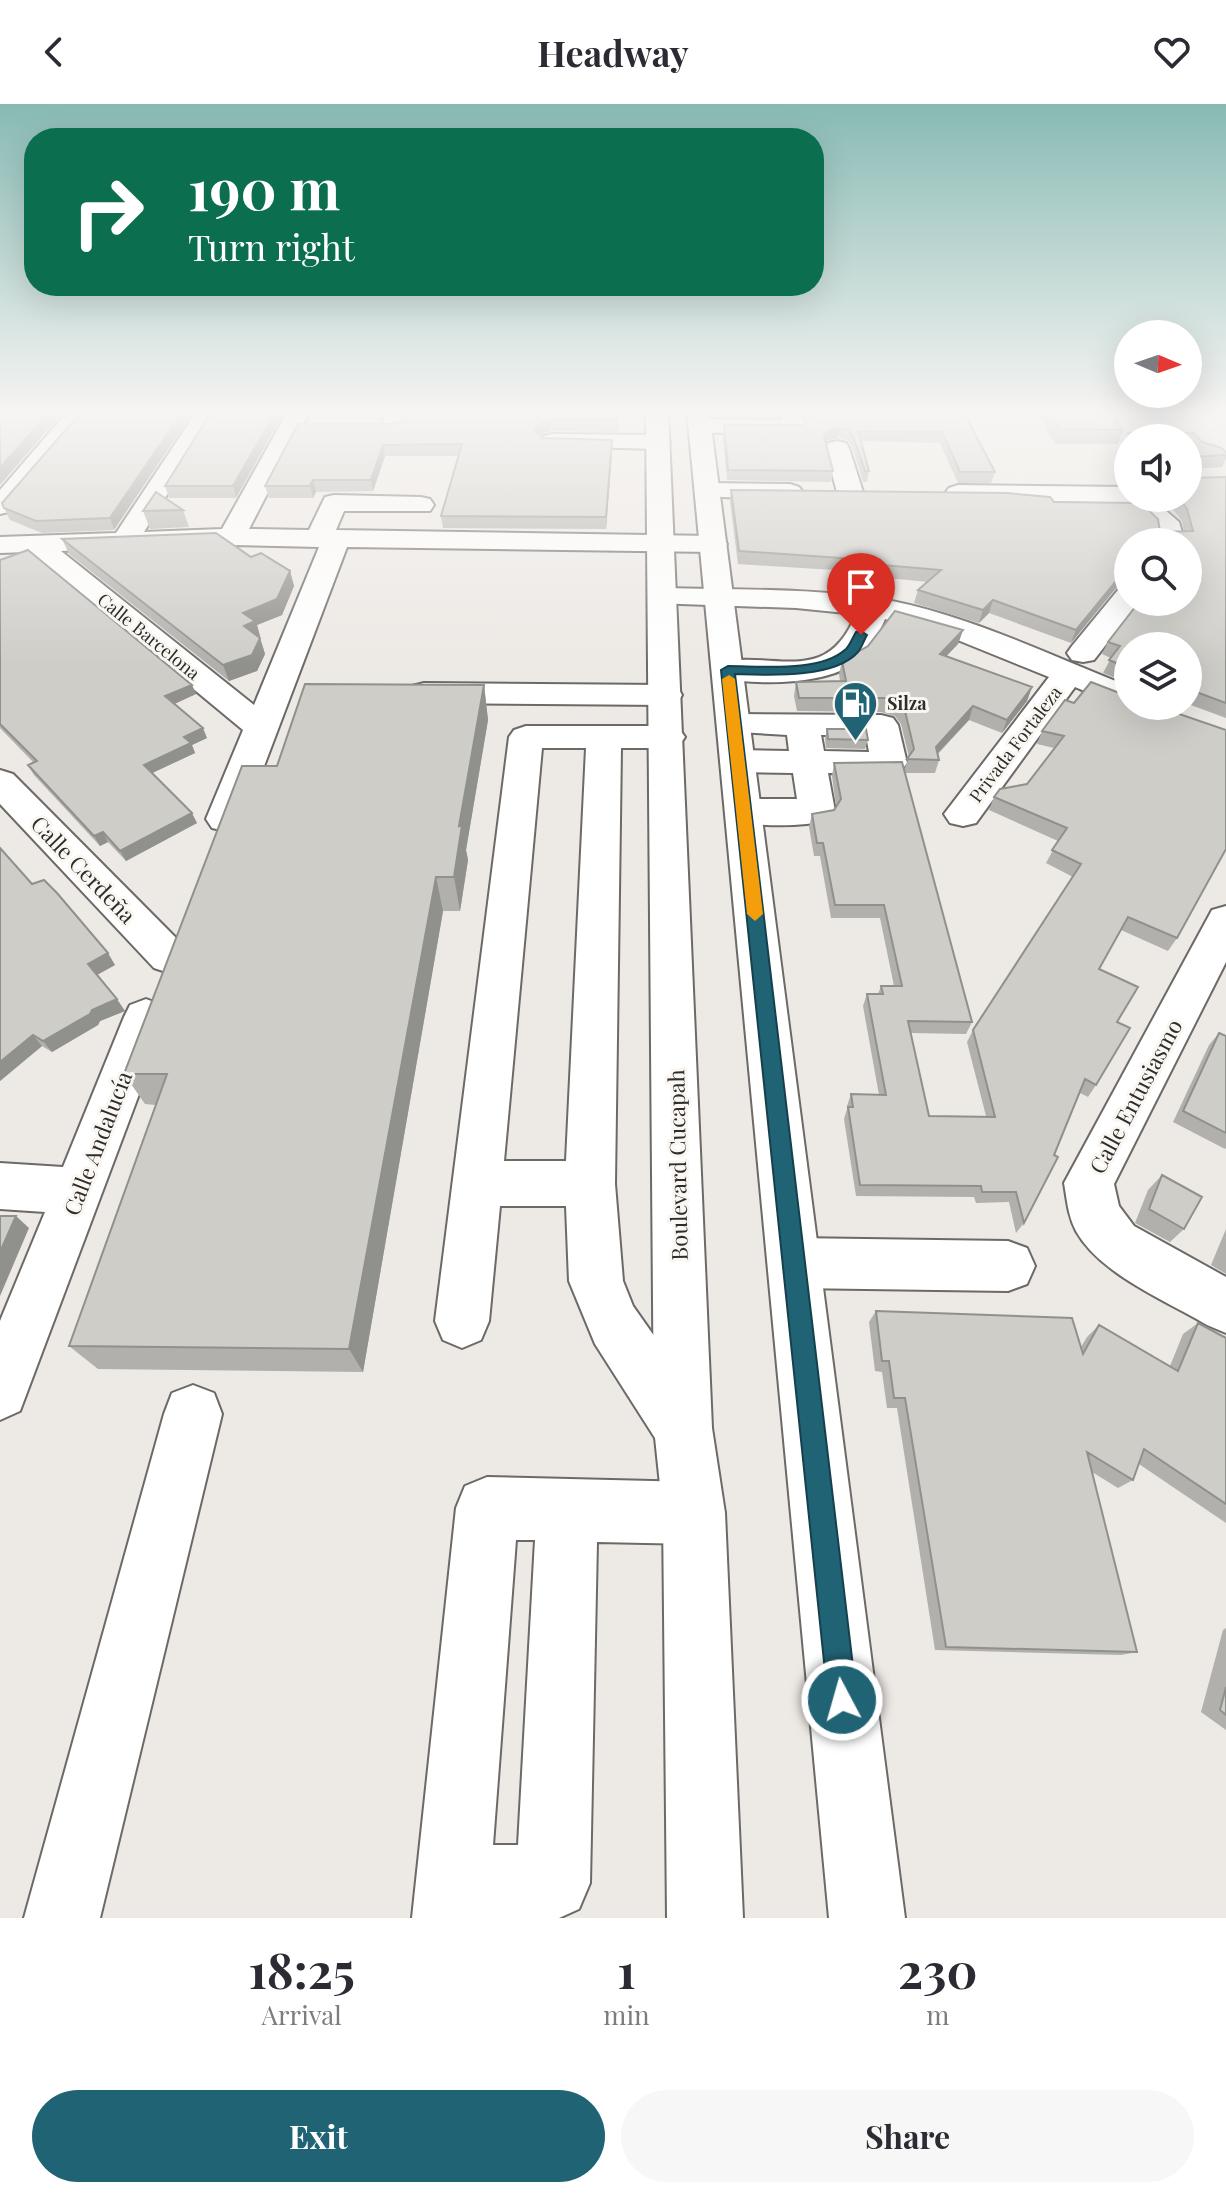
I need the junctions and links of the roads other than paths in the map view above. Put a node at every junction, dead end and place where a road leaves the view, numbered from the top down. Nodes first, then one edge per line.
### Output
1 (154, 496) edge
2 (256, 496) edge
3 (666, 496) edge
4 (709, 496) edge
5 (421, 505) dead end
6 (1151, 512) edge
7 (1169, 528) edge
8 (231, 537) junction
9 (327, 539) junction
10 (125, 540) junction
11 (659, 543) junction
12 (35, 544) junction
13 (0, 545) edge
14 (717, 574) junction
15 (663, 588) junction
16 (874, 607) junction
17 (1114, 614) edge
18 (1075, 663) junction
19 (1114, 667) edge
20 (728, 670) junction
21 (1114, 688) edge
22 (388, 693) edge
23 (283, 704) junction
24 (667, 716) junction
25 (802, 724) junction
26 (604, 737) junction
27 (736, 743) junction
28 (808, 762) junction
29 (0, 782) edge
30 (743, 811) junction
31 (963, 814) dead end
32 (210, 857) edge
33 (187, 914) edge
34 (1226, 921) edge
35 (169, 957) junction
36 (478, 1183) junction
37 (590, 1184) junction
38 (0, 1186) edge
39 (78, 1191) junction
40 (794, 1263) junction
41 (1008, 1266) dead end
42 (1226, 1306) edge
43 (462, 1321) dead end
44 (0, 1391) edge
45 (193, 1414) dead end
46 (683, 1428) junction
47 (567, 1511) junction
48 (694, 1513) junction
49 (452, 1900) edge
50 (62, 1918) edge
51 (705, 1918) edge
52 (867, 1918) edge

1 - 10 street
2 - 8 street
3 - 11 street, Boulevard Cucapah
4 - 14 street
5 - 9 street
6 - 7 street
8 - 9 street
8 - 10 street
9 - 11 street
9 - 23 street
10 - 12 street
11 - 14 street
11 - 15 street, Boulevard Cucapah
12 - 13 street
12 - 23 street, Calle Barcelona
14 - 15 street
14 - 16 street
14 - 18 street
14 - 20 street
15 - 24 street, Boulevard Cucapah
16 - 18 street
16 - 20 street
17 - 18 street, Privada Fortaleza
18 - 19 street
18 - 21 street
18 - 31 street, Privada Fortaleza
20 - 27 street
22 - 24 street
23 - 32 street
24 - 26 street
24 - 46 street, Boulevard Cucapah
25 - 27 street
25 - 28 street
25 - 28 street
26 - 36 street
26 - 37 street
27 - 28 street
27 - 30 street
28 - 30 street
29 - 35 street, Calle Cerdeña
30 - 40 street
33 - 35 street, Calle Andalucía
34 - 42 street, Calle Entusiasmo
35 - 39 street, Calle Andalucía
36 - 37 street
36 - 43 street
37 - 46 street
38 - 39 street
39 - 44 street, Calle Andalucía
40 - 41 street
40 - 52 street
45 - 50 street
46 - 48 street, Boulevard Cucapah
47 - 48 street
47 - 49 street
47 - 49 street
48 - 51 street, Boulevard Cucapah

